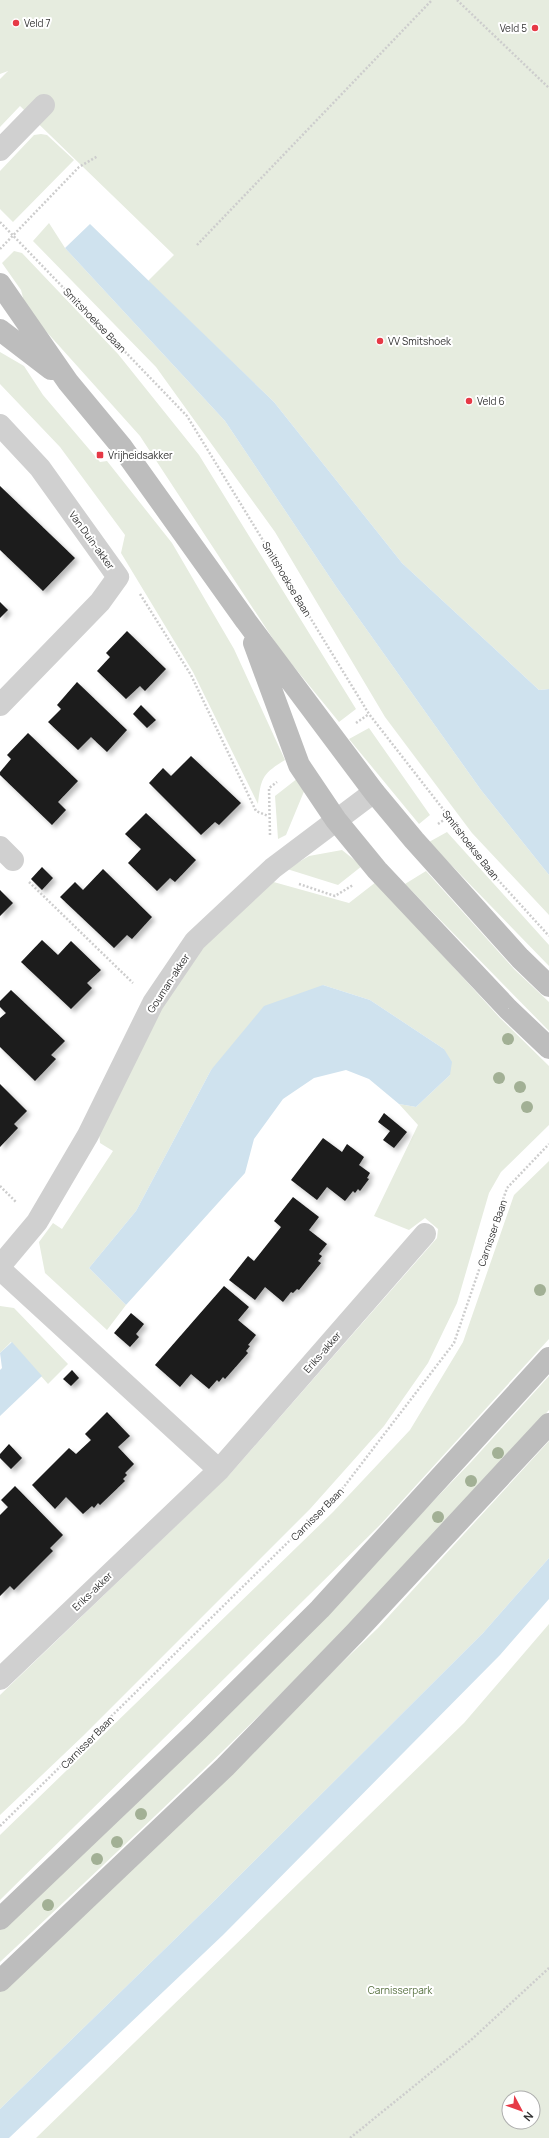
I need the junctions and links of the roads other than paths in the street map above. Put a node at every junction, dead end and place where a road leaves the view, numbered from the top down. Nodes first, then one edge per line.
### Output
1 (44, 105) dead end
2 (0, 150) edge
3 (0, 284) edge
4 (0, 330) edge
5 (68, 382) junction
6 (0, 425) edge
7 (246, 621) junction
8 (0, 705) edge
9 (374, 792) junction
10 (336, 820) junction
11 (549, 986) edge
12 (549, 1048) edge
13 (425, 1234) dead end
14 (0, 1268) edge
15 (549, 1358) edge
16 (549, 1424) edge
17 (219, 1470) junction
18 (0, 1679) edge
19 (0, 1919) edge
20 (0, 1981) edge

1 - 2 street
3 - 5 main road
4 - 5 main road
5 - 7 main road
6 - 8 street, Van Duin-akker
7 - 9 main road
7 - 10 main road
9 - 10 street, Gouman-akker
9 - 11 main road
10 - 12 main road
10 - 14 street, Gouman-akker
13 - 17 street, Eriks-akker
14 - 17 street
15 - 19 main road
16 - 20 main road
17 - 18 street, Eriks-akker

